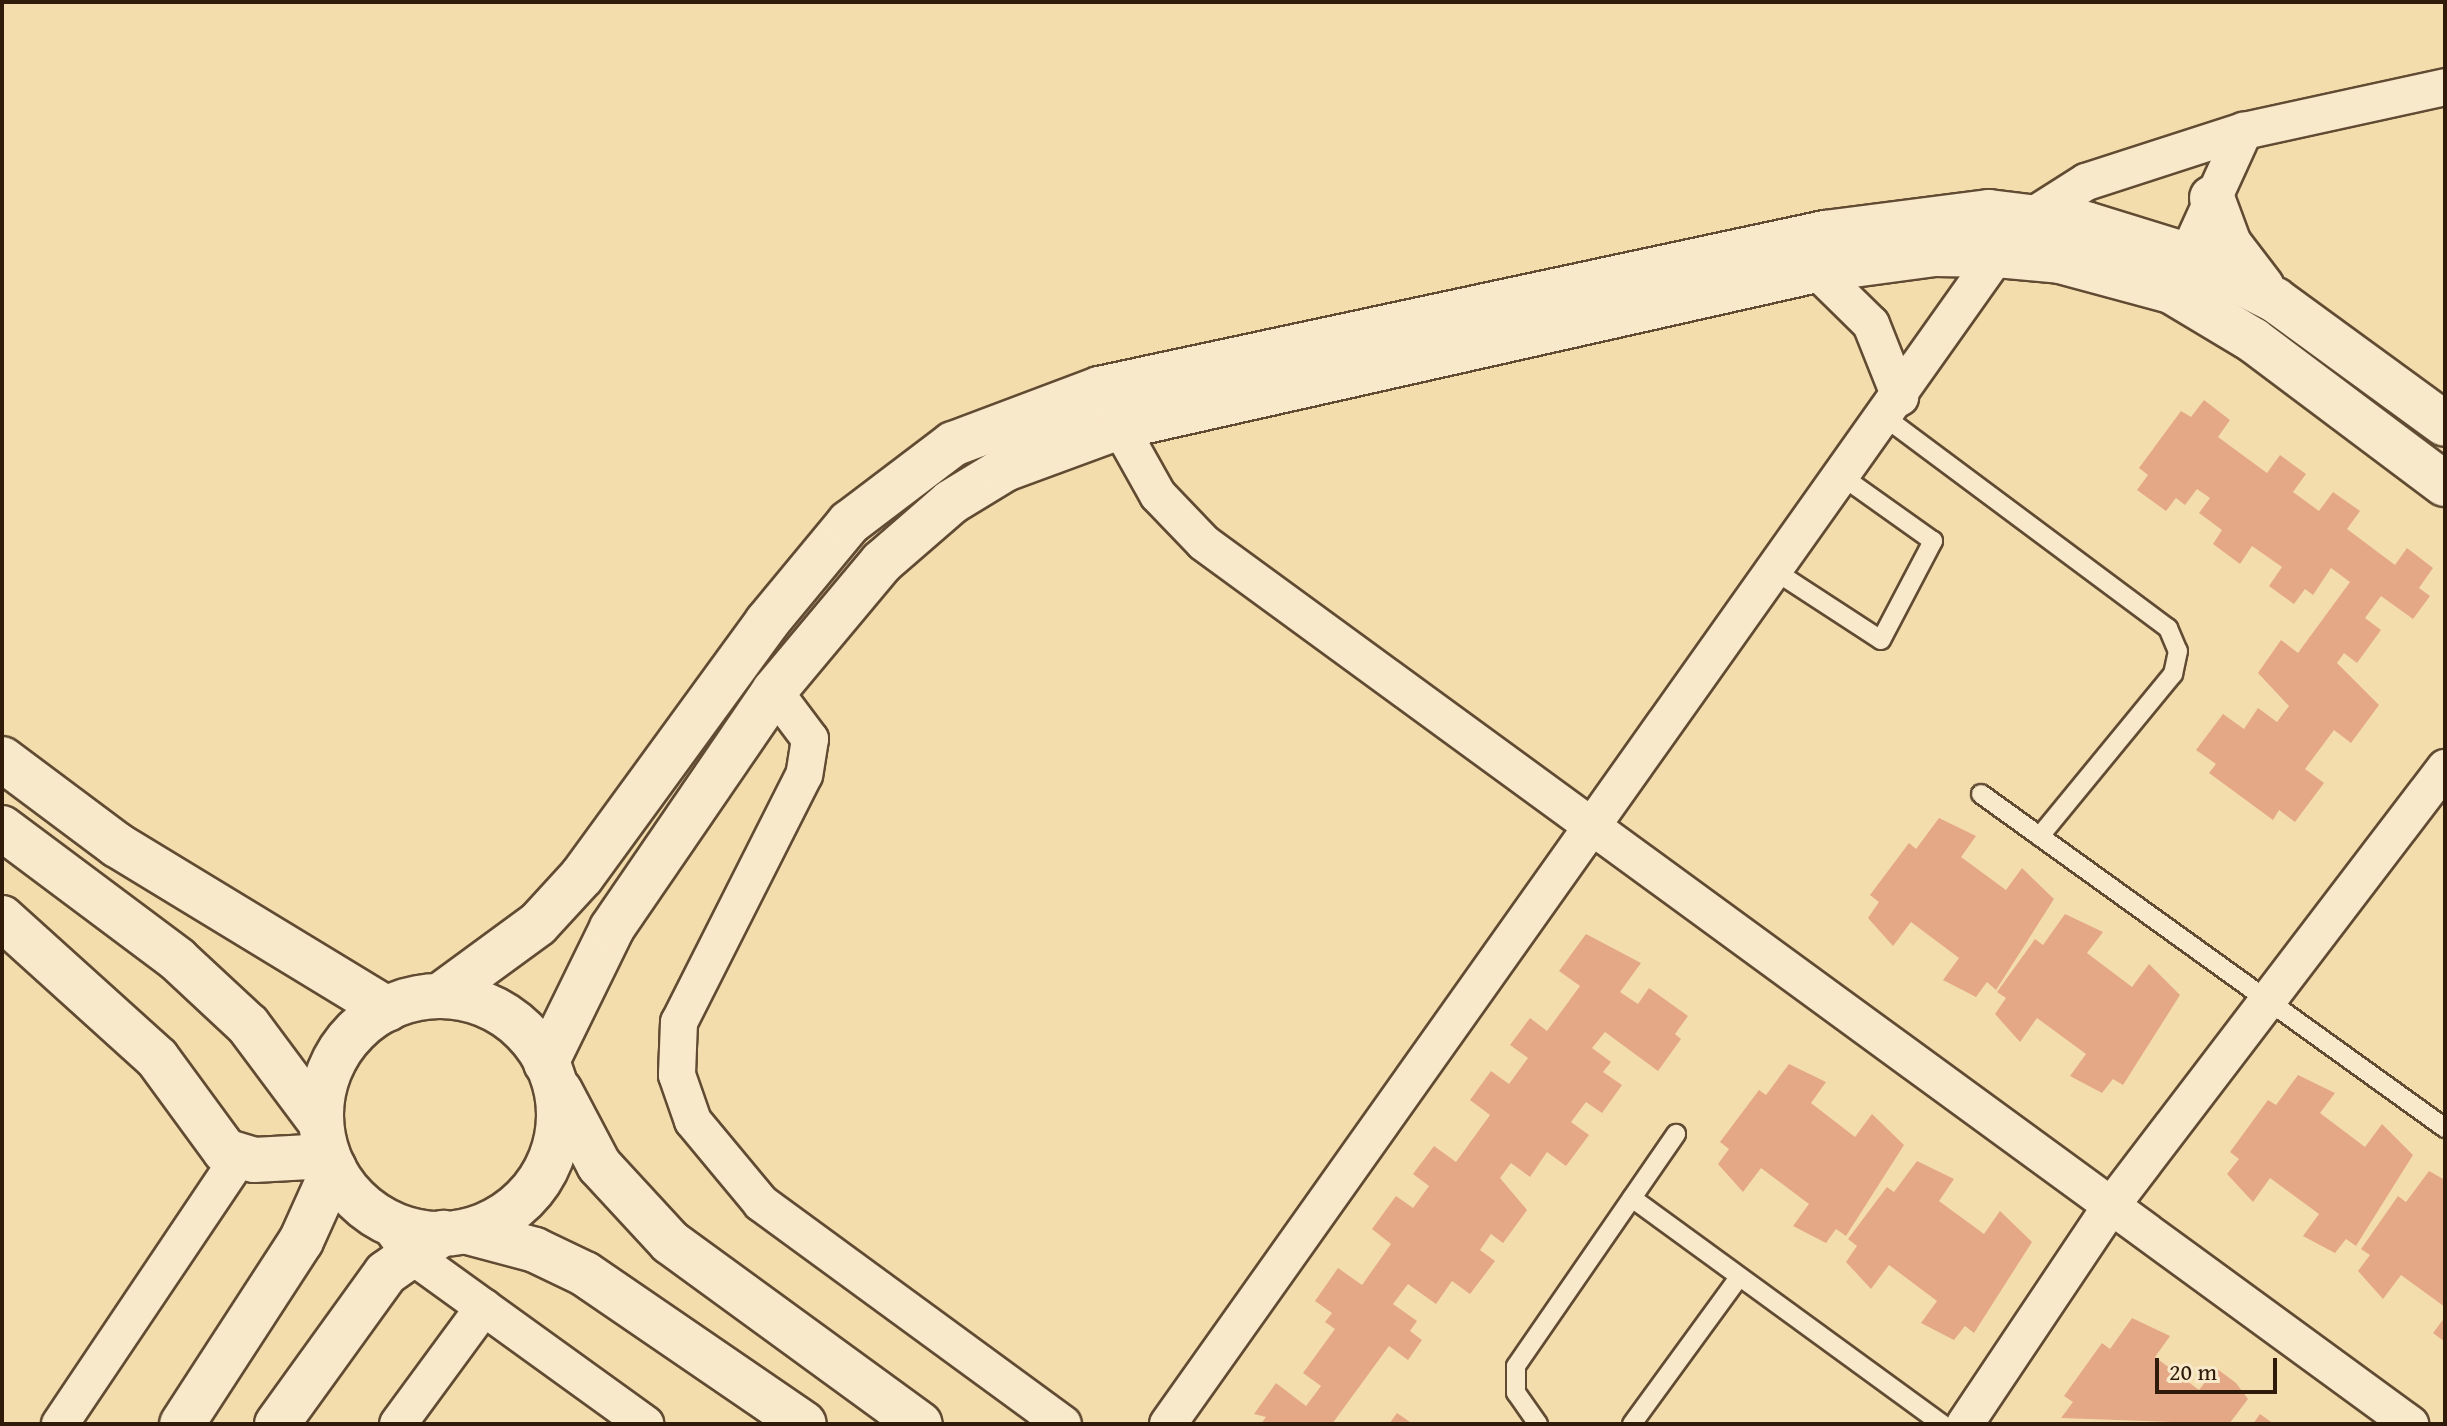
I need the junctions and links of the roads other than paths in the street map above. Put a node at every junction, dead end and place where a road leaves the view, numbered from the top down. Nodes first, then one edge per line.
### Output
1 (2445, 87) edge
2 (2244, 131) junction
3 (2212, 198) junction
4 (2034, 215) junction
5 (1997, 255) junction
6 (1816, 270) junction
7 (2179, 273) junction
8 (2275, 300) junction
9 (1099, 389) junction
10 (1893, 408) junction
11 (2445, 424) edge
12 (1119, 427) junction
13 (1843, 477) junction
14 (2445, 484) edge
15 (1775, 571) junction
16 (774, 691) junction
17 (2, 759) edge
18 (2445, 768) edge
19 (1981, 794) dead end
20 (1592, 826) junction
21 (2, 828) edge
22 (2040, 836) junction
23 (2, 918) edge
24 (441, 995) junction
25 (2266, 1002) junction
26 (387, 1009) junction
27 (550, 1071) junction
28 (2445, 1128) edge
29 (1676, 1134) dead end
30 (328, 1149) junction
31 (239, 1158) junction
32 (1632, 1198) junction
33 (2111, 1206) junction
34 (427, 1236) junction
35 (1739, 1277) junction
36 (484, 1307) junction
37 (60, 1424) edge
38 (182, 1424) edge
39 (277, 1424) edge
40 (398, 1424) edge
41 (645, 1424) edge
42 (804, 1424) edge
43 (920, 1424) edge
44 (1063, 1424) edge
45 (1168, 1424) edge
46 (1538, 1424) edge
47 (1632, 1424) edge
48 (1942, 1424) edge
49 (1965, 1424) edge
50 (2410, 1424) edge

1 - 2 street
2 - 3 street
2 - 4 street
3 - 7 street
3 - 8 street
4 - 5 street
4 - 7 street
4 - 9 street
5 - 6 street
5 - 7 street
5 - 10 street
6 - 10 street
6 - 12 street
7 - 8 street
7 - 14 street
8 - 11 street
9 - 12 street
9 - 24 street
10 - 13 street
10 - 22 lane
12 - 16 street
12 - 20 street
13 - 15 street
13 - 15 lane
15 - 20 street
16 - 27 street
16 - 44 street
17 - 26 street
18 - 25 street
19 - 22 lane
20 - 33 street
20 - 45 street
21 - 30 street
22 - 25 lane
23 - 31 street
24 - 26 street
24 - 27 street
25 - 28 lane
25 - 33 street
26 - 30 street
27 - 34 street
27 - 43 street
29 - 32 lane
30 - 31 street
30 - 34 street
30 - 38 street
31 - 37 street
32 - 35 lane
32 - 46 lane
33 - 49 street
33 - 50 street
34 - 36 street
34 - 39 street
34 - 42 street
35 - 47 lane
35 - 48 lane
36 - 40 street
36 - 41 street

